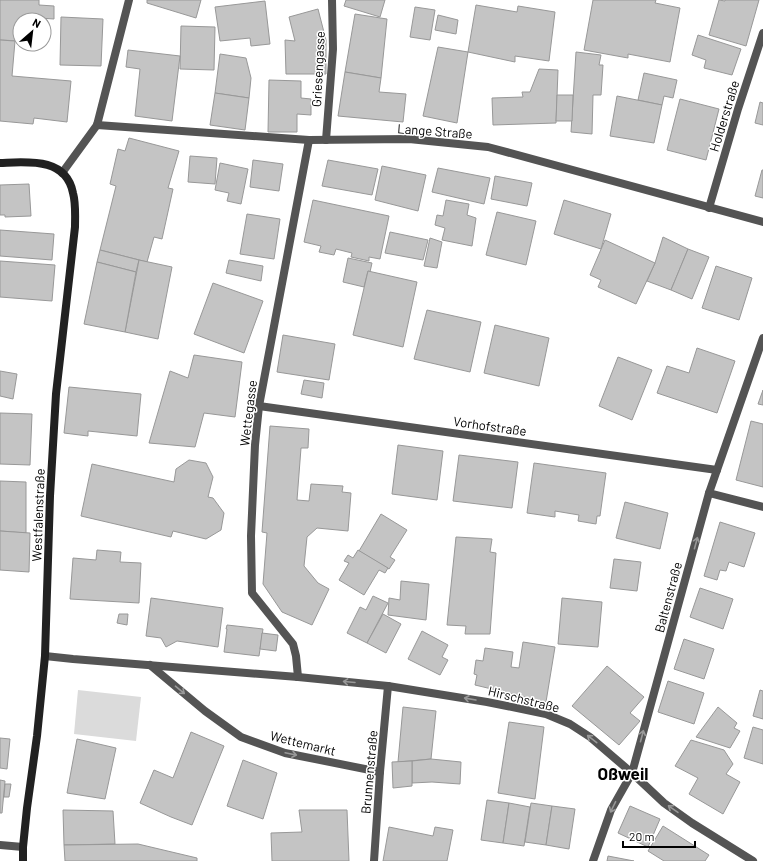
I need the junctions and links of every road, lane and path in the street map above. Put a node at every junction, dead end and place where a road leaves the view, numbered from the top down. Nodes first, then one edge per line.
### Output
1 (129, 0) edge
2 (332, 0) edge
3 (763, 32) edge
4 (97, 125) junction
5 (309, 140) junction
6 (326, 140) junction
7 (0, 163) edge
8 (62, 173) junction
9 (709, 208) junction
10 (763, 222) edge
11 (763, 338) edge
12 (259, 406) junction
13 (717, 470) junction
14 (709, 493) junction
15 (763, 507) edge
16 (45, 656) junction
17 (150, 665) junction
18 (298, 677) junction
19 (388, 686) junction
20 (380, 772) junction
21 (632, 773) junction
22 (0, 845) edge
23 (23, 847) junction
24 (23, 861) edge
25 (374, 861) edge
26 (593, 861) edge
27 (753, 861) edge

1 - 4 street
2 - 6 street, Griesengasse
3 - 9 street, Holderstraße
4 - 5 street, Lange Straße
4 - 8 street
5 - 6 street, Lange Straße
5 - 12 street, Wettegasse
6 - 9 street, Lange Straße
7 - 8 main road
8 - 16 main road, Westfalenstraße
9 - 10 street, Lange Straße
11 - 13 street, Baltenstraße
12 - 13 street, Vorhofstraße
12 - 18 street, Wettegasse
13 - 14 street, Baltenstraße
14 - 15 street
21 -> 14 street, Baltenstraße
16 - 17 street
16 - 23 main road, Westfalenstraße
17 - 18 street
17 -> 20 street, Wettemarkt
19 -> 18 street
19 - 20 street, Brunnenstraße
21 -> 19 street, Hirschstraße
20 - 25 street, Brunnenstraße
21 -> 26 street, Baltenstraße
27 -> 21 street, Hirschstraße
22 - 23 street
23 - 24 main road, Westfalenstraße

